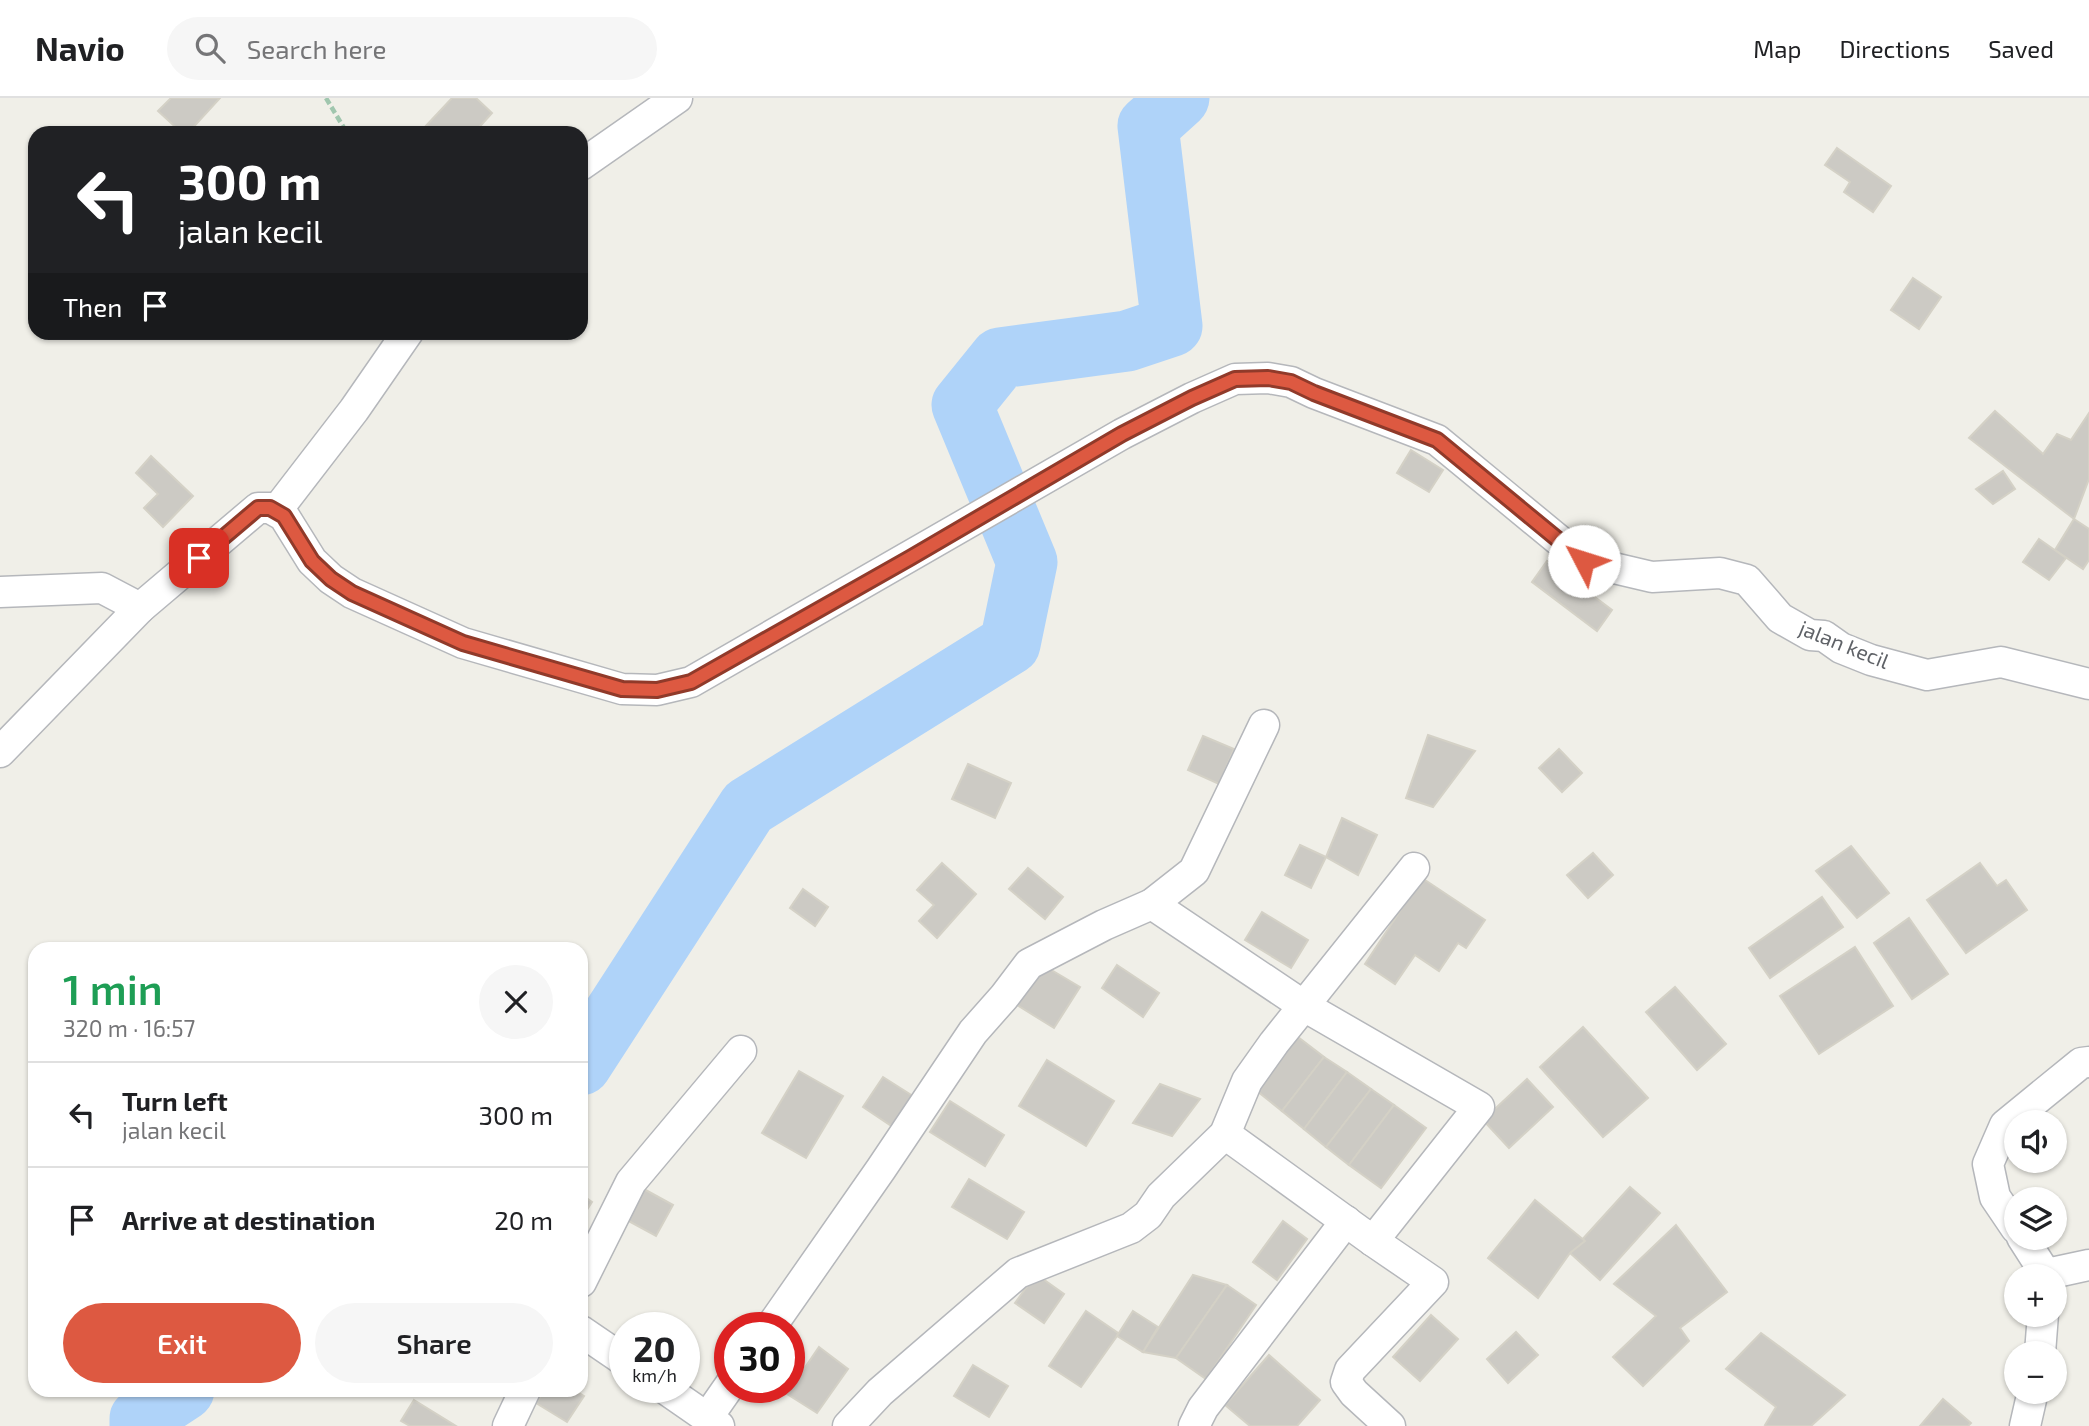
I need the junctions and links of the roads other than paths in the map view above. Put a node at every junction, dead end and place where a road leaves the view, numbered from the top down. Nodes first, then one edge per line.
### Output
1 (677, 98) edge
2 (588, 160) edge
3 (402, 340) edge
4 (277, 510) junction
5 (0, 592) edge
6 (139, 608) junction
7 (2089, 684) edge
8 (1264, 724) dead end
9 (0, 752) edge
10 (1414, 868) dead end
11 (1152, 904) junction
12 (1304, 1006) junction
13 (741, 1051) dead end
14 (2089, 1062) edge
15 (1225, 1134) junction
16 (2004, 1210) edge
17 (1346, 1221) junction
18 (1373, 1241) junction
19 (2089, 1265) edge
20 (588, 1268) edge
21 (2067, 1270) edge
22 (780, 1312) edge
23 (588, 1336) edge
24 (609, 1350) edge
25 (522, 1397) edge
26 (686, 1403) edge
27 (722, 1403) edge
28 (2030, 1404) edge
29 (713, 1422) edge
30 (508, 1426) edge
31 (848, 1426) edge
32 (1194, 1426) edge
33 (1390, 1426) edge
34 (2025, 1426) edge

1 - 2 street
3 - 4 street
4 - 6 street
4 - 7 street, jalan kecil
5 - 6 street
6 - 9 street
8 - 11 street
10 - 12 street
11 - 12 street
11 - 22 street
12 - 15 street
12 - 18 street
13 - 20 street
14 - 16 street
15 - 17 street
15 - 31 street
17 - 18 street
17 - 32 street
18 - 33 street
19 - 21 street
23 - 24 street
25 - 30 street
26 - 29 street
27 - 29 street
28 - 34 street

